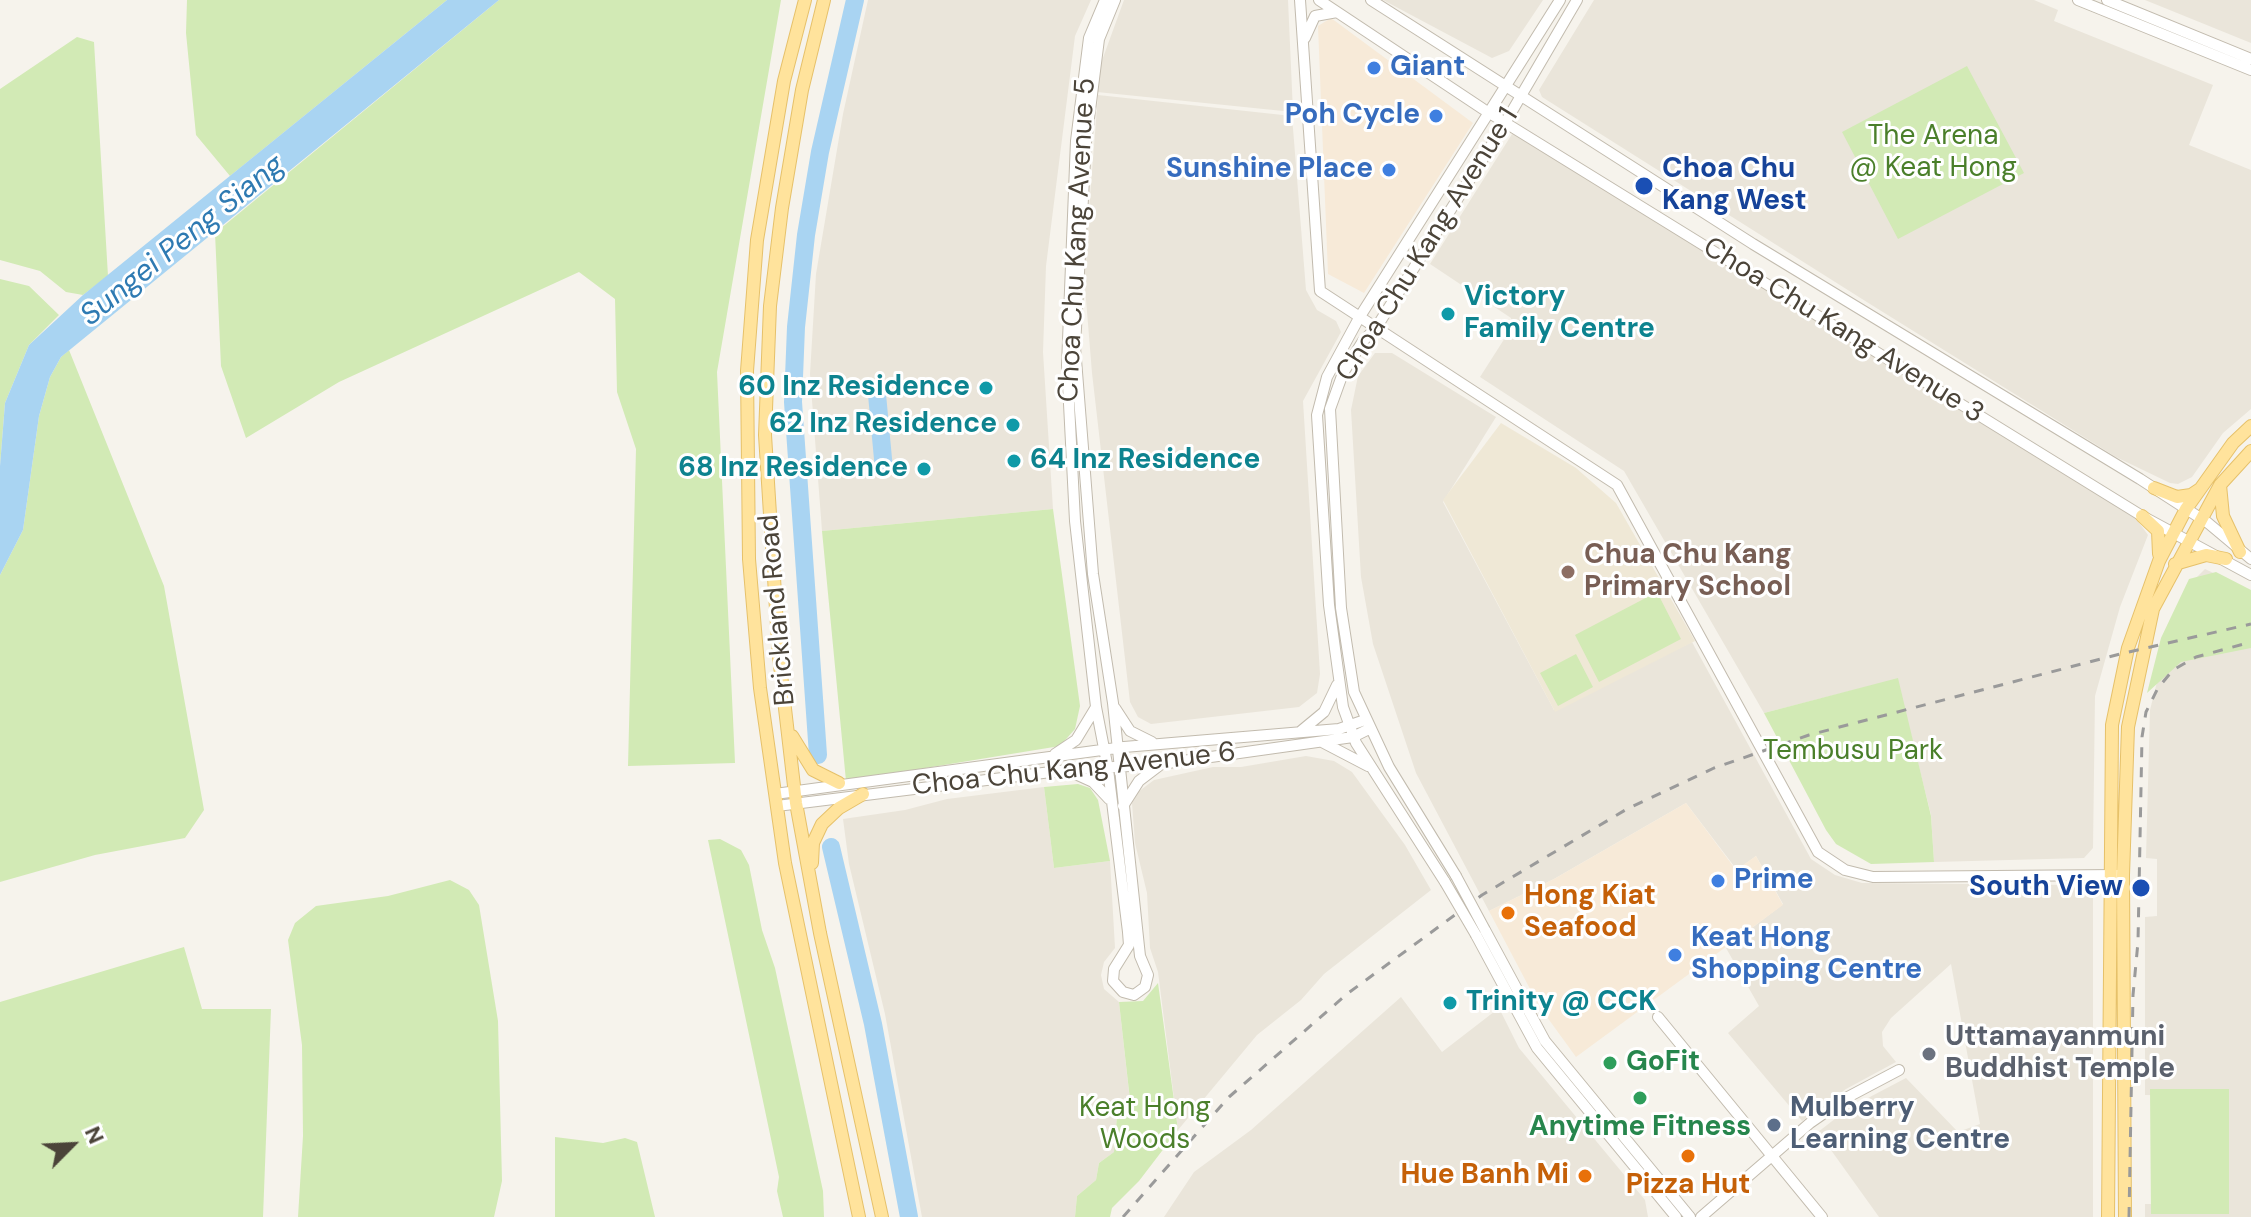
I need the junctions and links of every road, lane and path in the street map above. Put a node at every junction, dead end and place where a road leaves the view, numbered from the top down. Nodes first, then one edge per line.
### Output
1 (805, 0) edge
2 (824, 0) edge
3 (1105, 0) edge
4 (1115, 0) edge
5 (1300, 0) edge
6 (1319, 0) edge
7 (1371, 0) edge
8 (1560, 0) edge
9 (1577, 0) edge
10 (2078, 0) edge
11 (2107, 0) edge
12 (1340, 13) junction
13 (1303, 48) junction
14 (2251, 59) edge
15 (2251, 70) edge
16 (1507, 86) junction
17 (1522, 96) junction
18 (1490, 113) junction
19 (1505, 123) junction
20 (1359, 318) junction
21 (1376, 328) junction
22 (1074, 414) junction
23 (2251, 426) edge
24 (2251, 451) edge
25 (2220, 485) junction
26 (2203, 487) junction
27 (2154, 488) junction
28 (2186, 509) junction
29 (2142, 516) junction
30 (2201, 519) junction
31 (2173, 533) junction
32 (2188, 542) junction
33 (2245, 555) edge
34 (2226, 559) junction
35 (2159, 561) junction
36 (2175, 564) junction
37 (2251, 575) edge
38 (1337, 685) junction
39 (1113, 703) junction
40 (1096, 707) junction
41 (1367, 724) junction
42 (788, 726) junction
43 (1301, 731) junction
44 (1351, 732) junction
45 (1316, 740) junction
46 (1157, 743) junction
47 (1117, 748) junction
48 (1103, 750) junction
49 (1050, 757) junction
50 (1161, 764) junction
51 (1114, 769) junction
52 (1067, 770) junction
53 (1376, 772) junction
54 (839, 783) junction
55 (1398, 783) junction
56 (863, 794) junction
57 (796, 797) junction
58 (1394, 799) junction
59 (776, 800) junction
60 (1117, 806) junction
61 (2108, 874) junction
62 (2123, 875) junction
63 (1450, 879) junction
64 (812, 891) junction
65 (1481, 932) junction
66 (1658, 1017) dead end
67 (1899, 1070) dead end
68 (1775, 1157) junction
69 (1659, 1197) junction
70 (859, 1217) edge
71 (882, 1217) edge
72 (1660, 1217) edge
73 (1676, 1217) edge
74 (1690, 1217) edge
75 (1703, 1217) edge
76 (1822, 1217) edge
77 (2108, 1217) edge
78 (2125, 1217) edge

1 - 59 main road, Brickland Road
2 - 42 main road, Brickland Road
3 - 22 street, Choa Chu Kang Avenue 5
4 - 22 street, Choa Chu Kang Avenue 5
5 - 13 street
6 - 12 street, Choa Chu Kang Avenue 3
7 - 16 street, Choa Chu Kang Avenue 3
8 - 16 street, Choa Chu Kang Avenue 1
9 - 17 street, Choa Chu Kang Avenue 1
10 - 15 street
11 - 14 street
12 - 13 street
12 - 18 street, Choa Chu Kang Avenue 3
13 - 20 street
16 - 17 street, Choa Chu Kang Avenue 3
16 - 18 street, Choa Chu Kang Avenue 1
17 - 19 street, Choa Chu Kang Avenue 1
17 - 27 street, Choa Chu Kang Avenue 3
18 - 19 street, Choa Chu Kang Avenue 3
18 - 20 street, Choa Chu Kang Avenue 1
19 - 21 street, Choa Chu Kang Avenue 1
19 - 29 street, Choa Chu Kang Avenue 3
20 - 21 street
20 - 38 street, Choa Chu Kang Avenue 1
21 - 41 street, Choa Chu Kang Avenue 1
21 - 61 street
22 - 39 street, Choa Chu Kang Avenue 5
22 - 40 street, Choa Chu Kang Avenue 5
23 - 26 main road
24 - 25 main road
25 - 30 main road
25 - 33 main road
26 - 27 main road
26 - 28 main road
27 - 28 street, Choa Chu Kang Avenue 3
28 - 30 street, Choa Chu Kang Avenue 3
28 - 31 main road
29 - 31 street, Choa Chu Kang Avenue 3
29 - 35 main road
30 - 32 main road
30 - 33 street, Choa Chu Kang Avenue 3
31 - 32 street, Choa Chu Kang Avenue 3
31 - 35 main road
32 - 34 street, Choa Chu Kang Avenue 3
32 - 36 main road
34 - 36 main road
34 - 37 street, Choa Chu Kang Avenue 3
35 - 61 main road
36 - 62 main road
38 - 43 street
38 - 44 street, Choa Chu Kang Avenue 1
39 - 46 street
39 - 47 street, Choa Chu Kang Avenue 5
40 - 48 street, Choa Chu Kang Avenue 5
40 - 49 street
41 - 44 street, Choa Chu Kang Avenue 6
41 - 55 street, Choa Chu Kang Avenue 1
42 - 54 main road
42 - 57 main road, Brickland Road
43 - 44 street, Choa Chu Kang Avenue 6
43 - 46 street, Choa Chu Kang Avenue 6
44 - 45 street, Choa Chu Kang Avenue 6
44 - 53 street, Choa Chu Kang Avenue 1
45 - 50 street, Choa Chu Kang Avenue 6
45 - 53 street
46 - 47 street, Choa Chu Kang Avenue 6
47 - 48 street, Choa Chu Kang Avenue 6
47 - 51 street, Choa Chu Kang Avenue 5
48 - 49 street, Choa Chu Kang Avenue 6
48 - 51 street, Choa Chu Kang Avenue 5
49 - 54 street, Choa Chu Kang Avenue 6
50 - 51 street, Choa Chu Kang Avenue 6
50 - 60 street
51 - 52 street, Choa Chu Kang Avenue 6
51 - 60 street
52 - 56 street, Choa Chu Kang Avenue 6
52 - 60 street
53 - 58 street, Choa Chu Kang Avenue 1
54 - 57 street, Choa Chu Kang Avenue 6
55 - 58 street
55 - 63 street, Choa Chu Kang Avenue 1
56 - 57 street, Choa Chu Kang Avenue 6
56 - 64 main road
57 - 59 street, Choa Chu Kang Avenue 6
57 - 64 main road, Brickland Road
58 - 63 street, Choa Chu Kang Avenue 1
59 - 70 main road, Brickland Road
60 - 60 street
61 - 62 street
61 - 77 main road
62 - 78 main road
63 - 65 street, Choa Chu Kang Avenue 1, bridge
64 - 71 main road, Brickland Road
65 - 69 street, Choa Chu Kang Avenue 1
65 - 74 street, Choa Chu Kang Avenue 1
66 - 68 street
67 - 68 street
68 - 75 street
68 - 76 street
69 - 72 street
69 - 73 street, Choa Chu Kang Avenue 1

